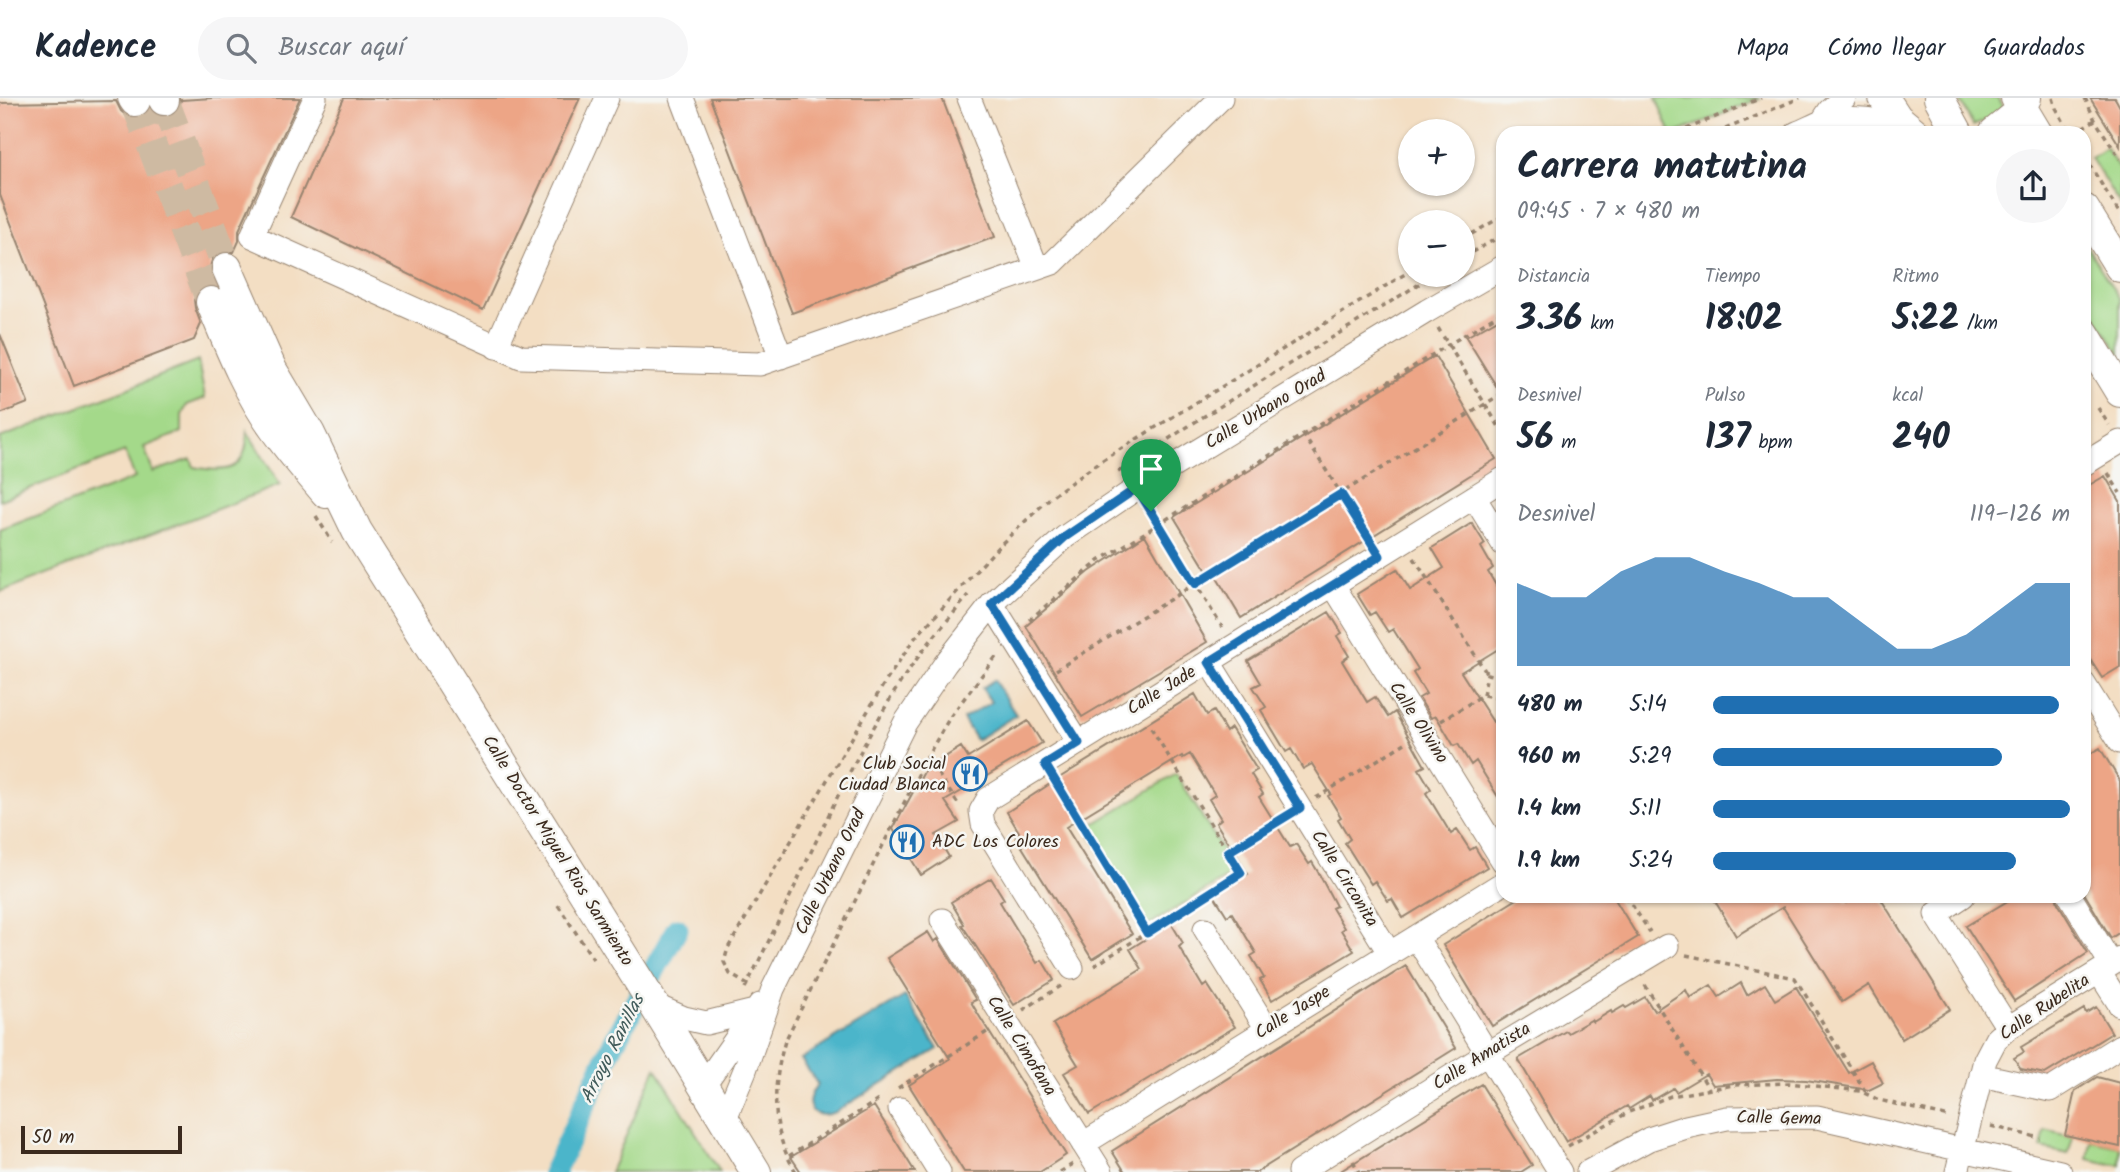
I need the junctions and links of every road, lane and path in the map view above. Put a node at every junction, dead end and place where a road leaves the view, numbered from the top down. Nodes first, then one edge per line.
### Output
1 (315, 98) edge
2 (607, 98) edge
3 (682, 98) edge
4 (970, 98) edge
5 (1221, 98) edge
6 (1761, 98) edge
7 (1800, 98) edge
8 (1844, 98) edge
9 (1884, 98) edge
10 (1939, 98) edge
11 (2053, 98) edge
12 (2085, 98) edge
13 (2021, 101) edge
14 (2095, 120) junction
15 (1822, 122) junction
16 (1694, 126) edge
17 (1733, 126) edge
18 (1813, 126) edge
19 (1898, 126) edge
20 (1907, 126) edge
21 (1954, 126) edge
22 (2004, 126) edge
23 (2034, 126) edge
24 (2068, 126) edge
25 (2084, 126) edge
26 (2120, 159) edge
27 (2091, 167) edge
28 (2120, 214) edge
29 (1496, 220) edge
30 (2091, 220) edge
31 (1475, 232) edge
32 (1496, 239) edge
33 (1475, 250) edge
34 (2120, 267) edge
35 (227, 268) tunnel mouth
36 (1037, 268) junction
37 (1496, 271) edge
38 (211, 302) tunnel mouth
39 (1427, 311) junction
40 (496, 347) junction
41 (2091, 353) edge
42 (781, 357) junction
43 (2106, 395) edge
44 (1496, 397) edge
45 (1485, 404) junction
46 (1496, 422) edge
47 (1303, 434) dead end
48 (2120, 442) edge
49 (2091, 460) edge
50 (1496, 483) edge
51 (1137, 488) junction
52 (1341, 494) junction
53 (1474, 497) junction
54 (357, 531) junction
55 (1496, 533) edge
56 (1403, 541) junction
57 (1380, 556) junction
58 (1195, 584) junction
59 (1333, 585) junction
60 (992, 604) junction
61 (1234, 647) junction
62 (1209, 662) junction
63 (1487, 674) junction
64 (1496, 676) edge
65 (1040, 680) junction
66 (1483, 695) junction
67 (2091, 695) edge
68 (1496, 698) edge
69 (1137, 707) junction
70 (1423, 732) junction
71 (2120, 742) edge
72 (1079, 743) junction
73 (926, 757) dead end
74 (1045, 764) junction
75 (1300, 808) junction
76 (981, 811) junction
77 (1496, 850) edge
78 (1228, 852) junction
79 (1496, 887) edge
80 (1631, 903) edge
81 (1952, 903) edge
82 (2074, 903) edge
83 (942, 920) dead end
84 (1205, 929) dead end
85 (1147, 933) junction
86 (1416, 937) junction
87 (1664, 948) junction
88 (1390, 954) junction
89 (2110, 965) edge
90 (1633, 966) junction
91 (1075, 974) junction
92 (773, 989) junction
93 (654, 1005) junction
94 (2120, 1005) edge
95 (755, 1011) junction
96 (2002, 1019) junction
97 (1005, 1021) junction
98 (1267, 1029) junction
99 (2120, 1046) edge
100 (1487, 1054) junction
101 (746, 1070) junction
102 (1981, 1075) junction
103 (703, 1086) junction
104 (1709, 1089) dead end
105 (1868, 1095) dead end
106 (900, 1109) dead end
107 (724, 1121) junction
108 (1083, 1144) junction
109 (1961, 1149) junction
110 (1612, 1166) edge
111 (756, 1172) edge
112 (939, 1172) edge
113 (1101, 1172) edge
114 (1299, 1172) edge
115 (1560, 1172) edge
116 (1588, 1172) edge
117 (1957, 1172) edge
118 (2060, 1172) edge

1 - 40 street
2 - 40 street
3 - 42 street
4 - 36 street
5 - 36 street
6 - 16 path
7 - 17 path
8 - 15 street
9 - 20 main road
10 - 21 main road
11 - 24 path
12 - 14 path
13 - 22 main road
13 - 23 main road
14 - 25 path
14 - 26 path
15 - 18 street
15 - 19 street
27 - 28 path
29 - 31 path
30 - 34 main road
32 - 33 path
35 - 54 main road, Calle Doctor Miguel Rios Sarmiento
36 - 42 street
37 - 39 street, Calle Urbano Orad
38 - 54 main road, Calle Doctor Miguel Rios Sarmiento
39 - 45 path
39 - 51 street, Calle Urbano Orad
40 - 42 street
41 - 43 main road
43 - 48 path
44 - 45 path
45 - 46 path
45 - 52 path
47 - 52 path
48 - 49 street
50 - 53 street, Calle Jade
51 - 58 path
51 - 60 street, Calle Urbano Orad
52 - 57 path
52 - 58 path
53 - 55 street
53 - 56 street, Calle Jade
54 - 93 main road, Calle Doctor Miguel Rios Sarmiento
56 - 57 street, Calle Jade
56 - 63 path
57 - 59 street, Calle Jade
58 - 61 path
58 - 65 path
59 - 61 street, Calle Jade
59 - 70 street, Calle Olivino
60 - 65 street
60 - 92 street, Calle Urbano Orad
61 - 62 street, Calle Jade
62 - 69 street, Calle Jade
62 - 75 street, Calle Circonita
63 - 64 path
63 - 66 path
65 - 72 street
66 - 68 path
66 - 70 path
67 - 71 street
69 - 72 street, Calle Jade
69 - 78 path
70 - 75 path
70 - 77 street, Calle Olivino
72 - 74 street, Calle Jade
73 - 76 path
74 - 76 street, Calle Jade
74 - 85 path
75 - 78 path
75 - 88 street, Calle Circonita
76 - 91 street
78 - 85 path
79 - 86 street, Calle Jaspe
80 - 87 path
81 - 96 street
82 - 89 street
83 - 97 street, Calle Cimofana
84 - 98 street
85 - 91 path
86 - 88 street, Calle Jaspe
86 - 100 street
87 - 90 street, Calle Amatista
87 - 105 path
88 - 98 street, Calle Jaspe
89 - 94 street
89 - 96 street, Calle Rubelita
90 - 100 street, Calle Amatista
90 - 104 path
91 - 97 path
92 - 95 street, Calle Urbano Orad
92 - 101 street, Calle Urbano Orad
93 - 95 street
93 - 103 main road, Calle Doctor Miguel Rios Sarmiento
95 - 103 street, Calle Urbano Orad
96 - 102 street, Calle Rubelita
97 - 108 street, Calle Cimofana
98 - 108 street, Calle Jaspe
99 - 102 street
100 - 114 street, Calle Amatista
100 - 115 street
101 - 103 street
101 - 107 street, Calle Urbano Orad
102 - 109 street, Calle Rubelita
103 - 107 main road, Calle Doctor Miguel Rios Sarmiento
106 - 112 street
107 - 111 main road, Calle Doctor Miguel Rios Sarmiento
108 - 113 street, Calle Cimofana
109 - 110 street, Calle Gema
109 - 117 street, Calle Rubelita
109 - 118 street, Calle Gema
110 - 116 street, Calle Gema

